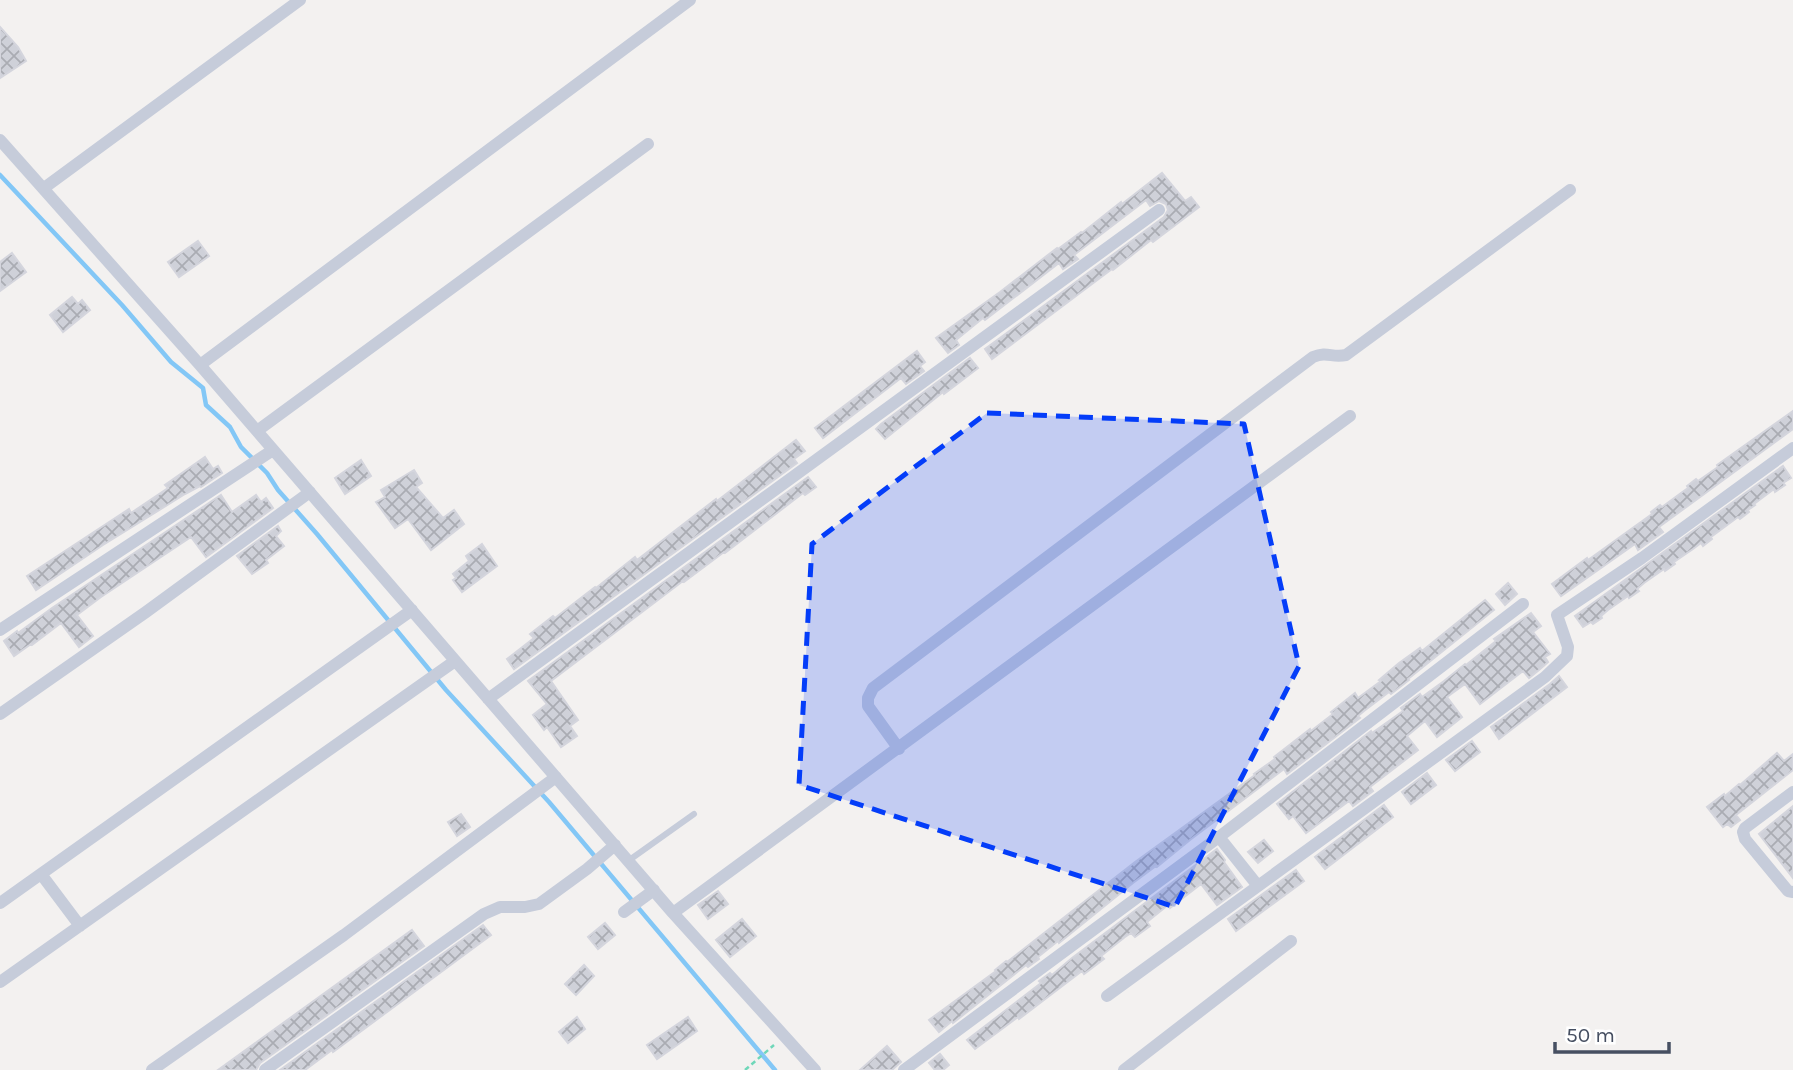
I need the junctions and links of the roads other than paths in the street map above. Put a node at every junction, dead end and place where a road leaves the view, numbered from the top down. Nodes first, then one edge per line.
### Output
1 (300, 0) edge
2 (690, 0) edge
3 (0, 140) edge
4 (648, 144) dead end
5 (44, 188) junction
6 (1570, 190) dead end
7 (1159, 210) dead end
8 (200, 365) junction
9 (1350, 416) dead end
10 (257, 431) junction
11 (1793, 448) edge
12 (271, 452) junction
13 (307, 495) junction
14 (1523, 604) dead end
15 (412, 610) junction
16 (0, 629) edge
17 (455, 661) junction
18 (488, 699) junction
19 (0, 714) edge
20 (899, 748) junction
21 (551, 781) junction
22 (1793, 792) edge
23 (694, 814) dead end
24 (1219, 837) junction
25 (610, 849) junction
26 (628, 861) junction
27 (41, 874) junction
28 (1258, 886) junction
29 (1793, 892) edge
30 (648, 894) junction
31 (0, 903) edge
32 (625, 911) dead end
33 (673, 913) junction
34 (79, 926) junction
35 (1291, 941) dead end
36 (0, 982) edge
37 (1107, 996) dead end
38 (152, 1070) edge
39 (265, 1070) edge
40 (815, 1070) edge
41 (904, 1070) edge
42 (1124, 1070) edge

1 - 5 street
2 - 8 street
3 - 5 street
4 - 10 street
5 - 8 street
6 - 20 street
7 - 18 street
8 - 10 street
9 - 20 street
10 - 12 street
11 - 28 street
12 - 13 street
12 - 16 street
13 - 15 street
13 - 19 street
14 - 24 street
15 - 17 street
15 - 27 street
17 - 18 street
17 - 34 street
18 - 21 street
20 - 33 street
21 - 25 street
21 - 38 street
22 - 29 street
23 - 26 lane
24 - 28 street
24 - 41 street
25 - 26 street
25 - 39 street
26 - 30 street
27 - 31 street
27 - 34 street
28 - 37 street
30 - 32 street
30 - 33 street
33 - 40 street
34 - 36 street
35 - 42 street

